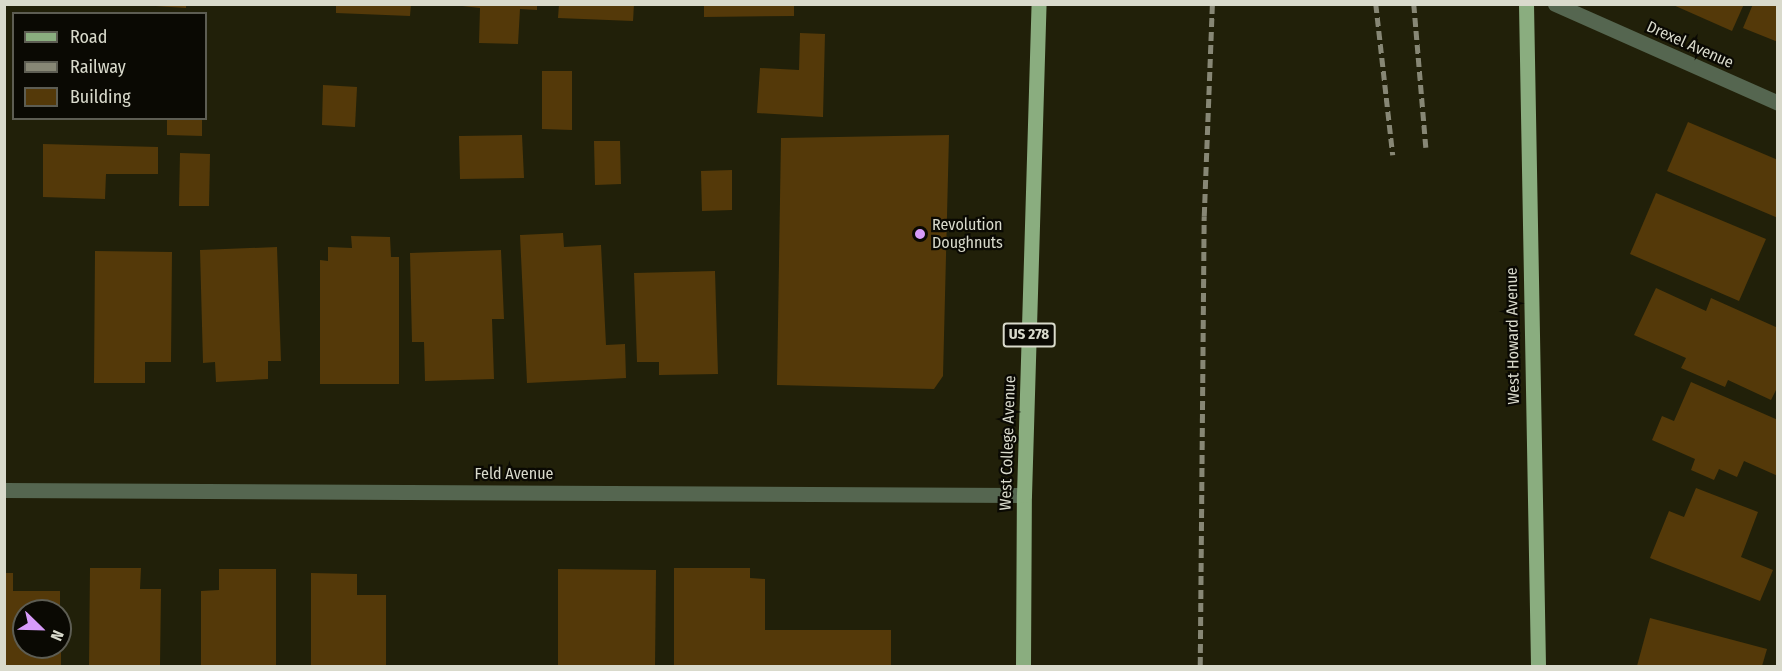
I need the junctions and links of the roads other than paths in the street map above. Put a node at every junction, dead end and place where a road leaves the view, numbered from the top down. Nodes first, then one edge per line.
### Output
1 (1039, 4) edge
2 (1526, 4) edge
3 (1555, 4) edge
4 (1778, 103) edge
5 (4, 490) edge
6 (1024, 495) junction
7 (1023, 666) edge
8 (1538, 666) edge

1 - 6 main road, West College Avenue / US 278
2 - 8 main road, West Howard Avenue
3 - 4 street, Drexel Avenue
5 - 6 street, Feld Avenue
6 - 7 main road, West College Avenue / US 278

